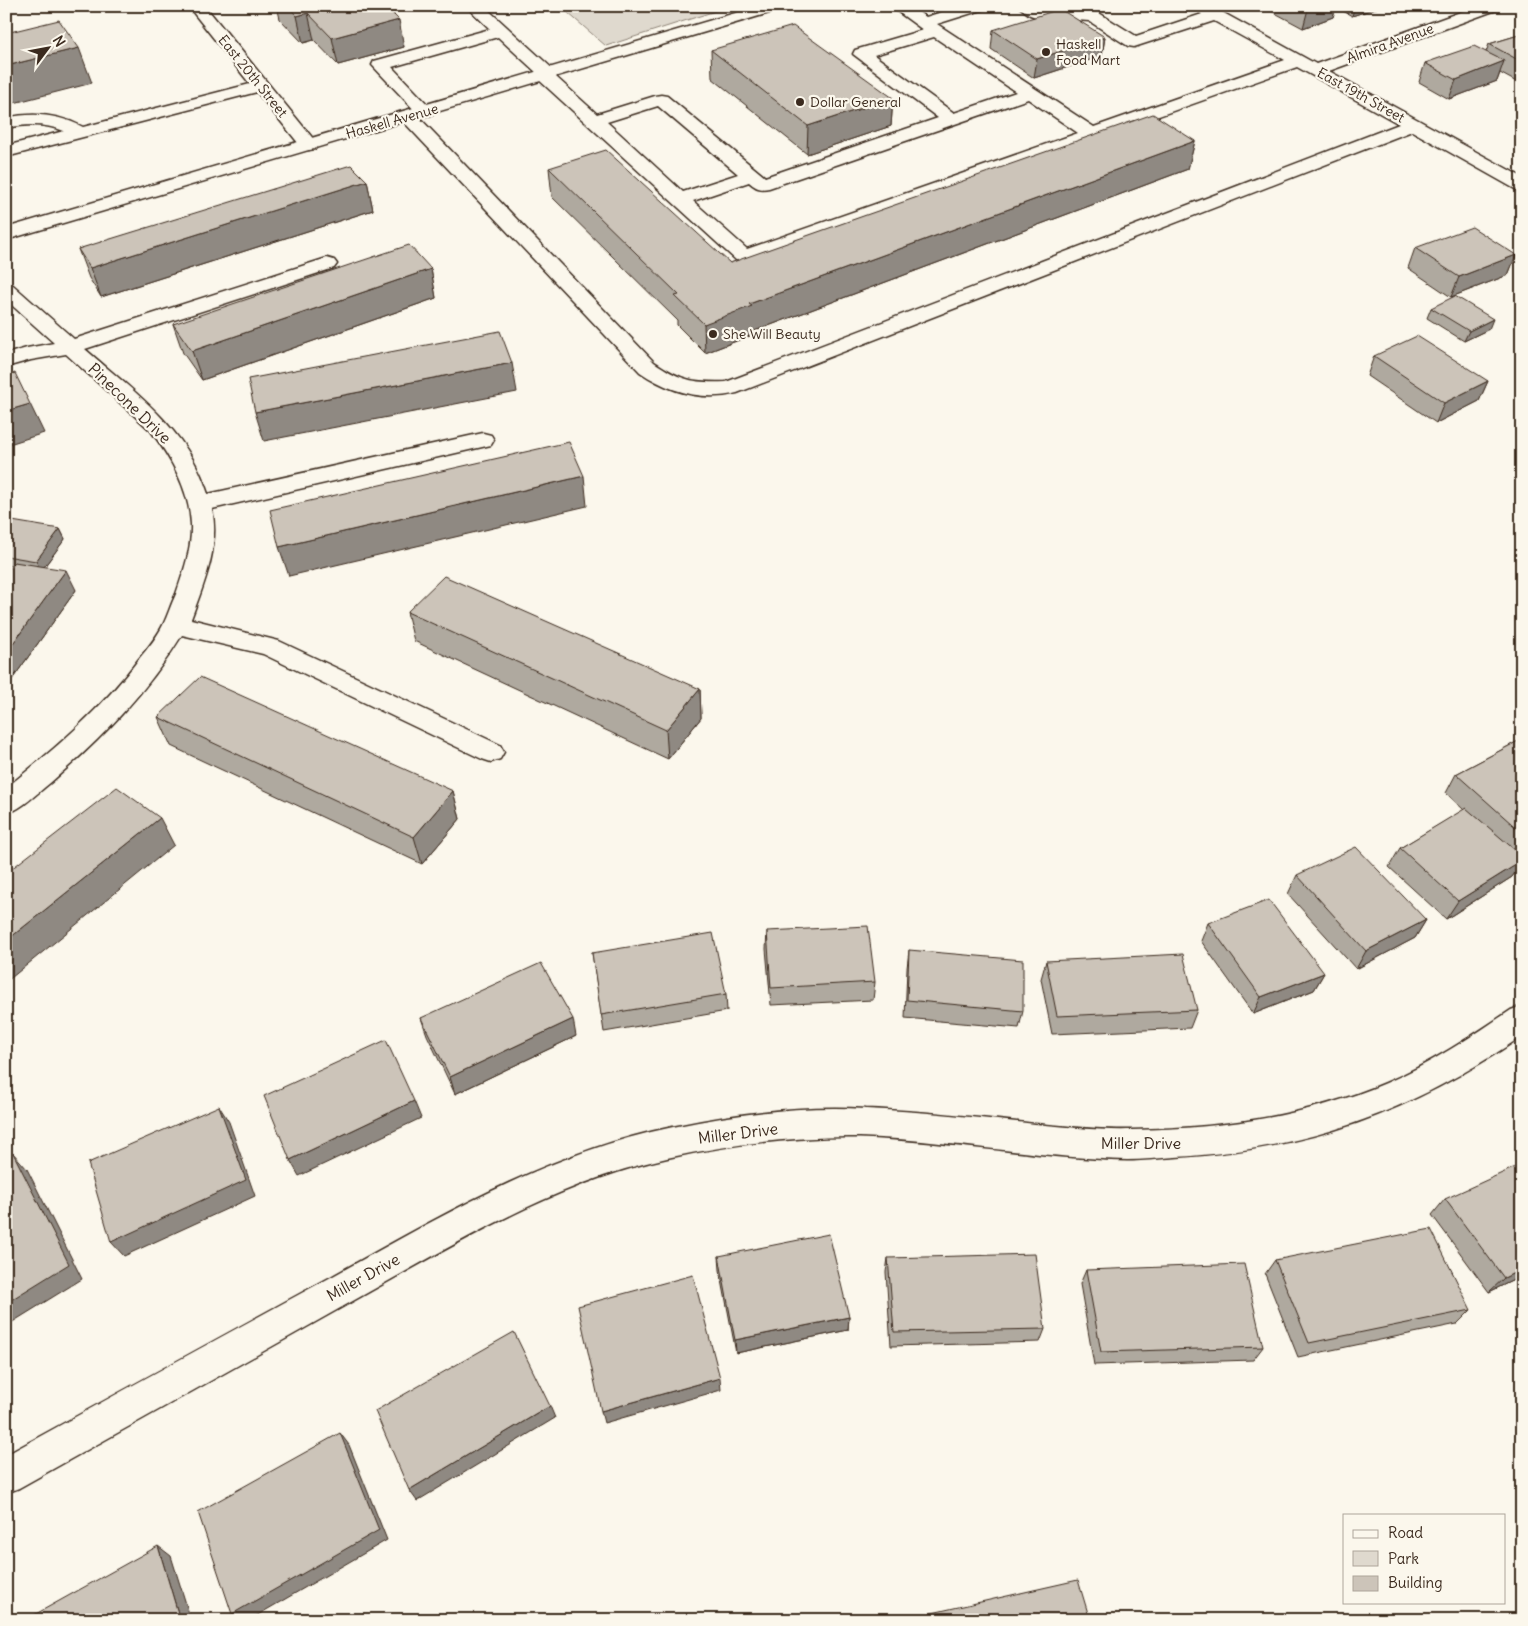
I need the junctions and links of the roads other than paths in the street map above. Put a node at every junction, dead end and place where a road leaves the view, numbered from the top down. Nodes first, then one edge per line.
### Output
1 (196, 6) edge
2 (474, 6) edge
3 (777, 6) edge
4 (898, 6) edge
5 (979, 6) edge
6 (1026, 6) edge
7 (1200, 6) edge
8 (1493, 6) edge
9 (1215, 15) junction
10 (930, 27) junction
11 (501, 31) junction
12 (1299, 61) junction
13 (1316, 70) junction
14 (547, 76) junction
15 (261, 86) junction
16 (1030, 93) junction
17 (417, 114) junction
18 (952, 119) junction
19 (593, 121) junction
20 (6, 123) edge
21 (1415, 124) junction
22 (81, 133) junction
23 (1092, 134) junction
24 (309, 145) junction
25 (6, 152) edge
26 (752, 175) junction
27 (1522, 185) edge
28 (680, 199) junction
29 (6, 234) edge
30 (327, 264) dead end
31 (6, 290) edge
32 (70, 347) junction
33 (6, 361) edge
34 (483, 440) dead end
35 (199, 504) junction
36 (176, 624) junction
37 (491, 752) dead end
38 (6, 803) edge
39 (1522, 1019) edge
40 (6, 1476) edge

1 - 15 street, East 20th Street
2 - 11 street
3 - 14 street, Haskell Avenue
4 - 10 street
5 - 10 street
6 - 9 street
7 - 9 street, East 19th Street
8 - 13 street, Almira Avenue
9 - 12 street, East 19th Street
10 - 16 street
10 - 18 street
11 - 14 street
11 - 17 street
12 - 13 street, East 19th Street
12 - 23 street
13 - 21 street, East 19th Street
14 - 17 street, Haskell Avenue
14 - 19 street
15 - 22 street
15 - 24 street, East 20th Street
16 - 18 street
16 - 23 street
17 - 21 street
17 - 24 street, Haskell Avenue
18 - 26 street
19 - 26 street
19 - 28 street
20 - 22 street
21 - 27 street, East 19th Street
22 - 25 street
23 - 28 street
24 - 29 street, Haskell Avenue
26 - 28 street
30 - 32 street
31 - 32 street, Pinecone Drive
32 - 33 street
32 - 35 street, Pinecone Drive
34 - 35 street
35 - 36 street, Pinecone Drive
36 - 37 street
36 - 38 street, Pinecone Drive
39 - 40 street, Miller Drive

